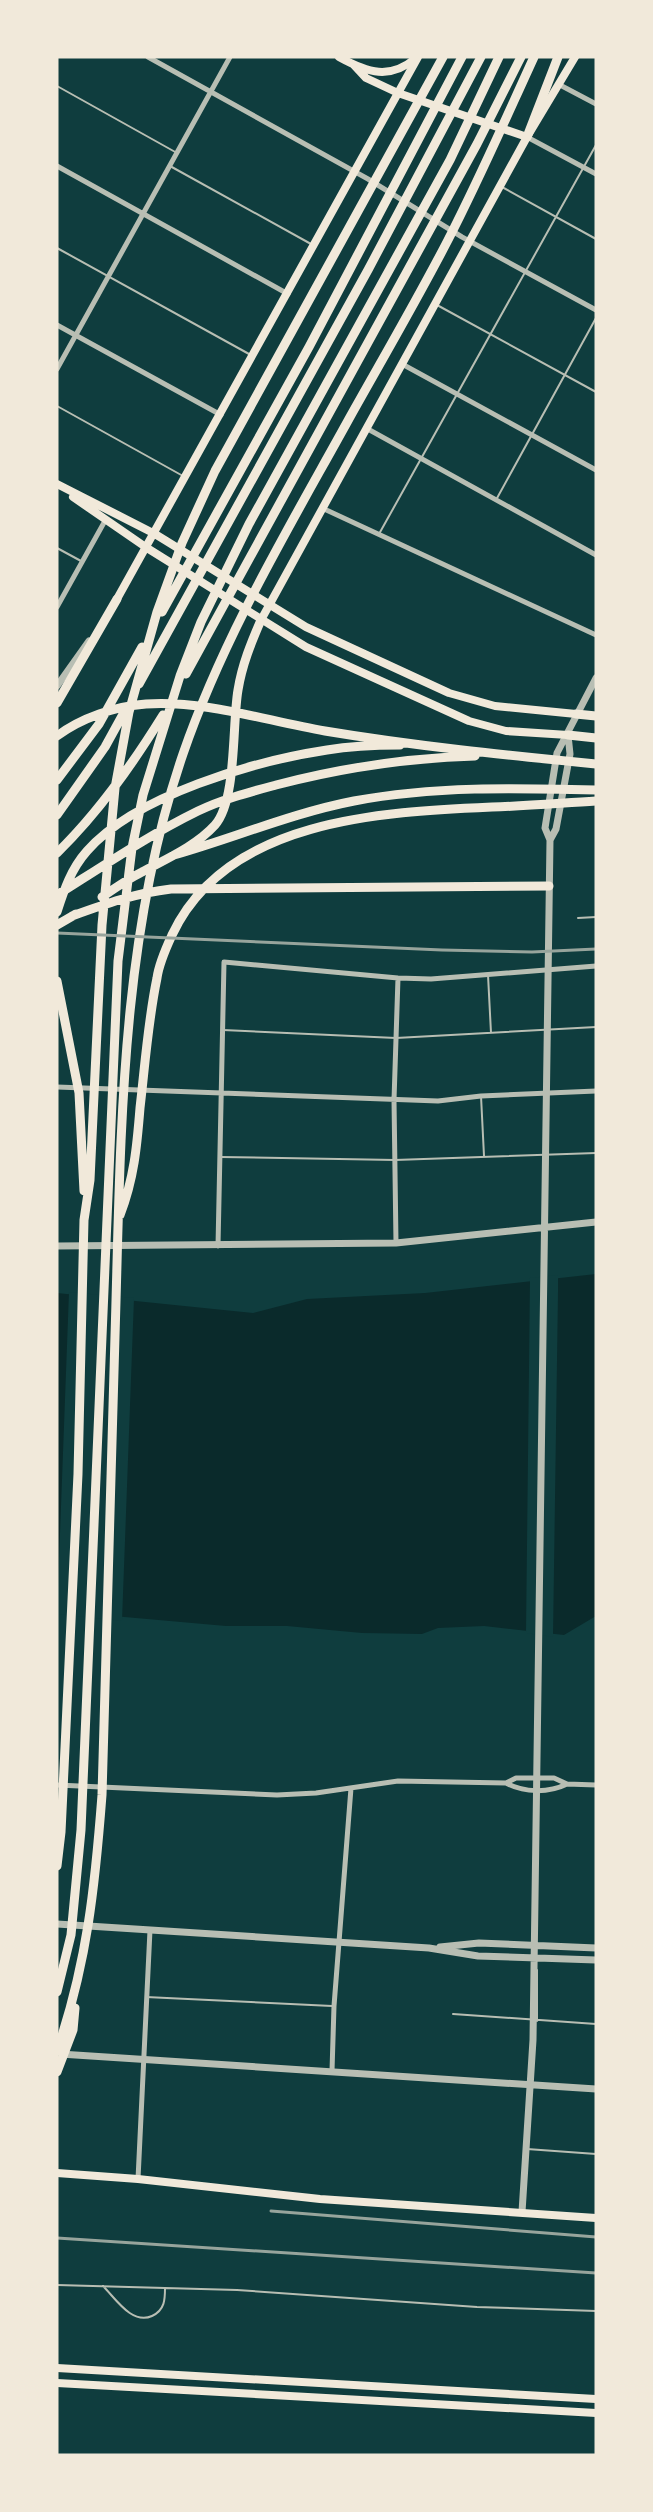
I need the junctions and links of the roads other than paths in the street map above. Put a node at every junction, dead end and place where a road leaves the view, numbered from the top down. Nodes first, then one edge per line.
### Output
1 (148, 57) edge
2 (230, 57) edge
3 (339, 57) edge
4 (418, 57) edge
5 (444, 57) edge
6 (462, 57) edge
7 (481, 57) edge
8 (499, 57) edge
9 (521, 57) edge
10 (534, 57) edge
11 (558, 57) edge
12 (575, 57) edge
13 (355, 61) edge
14 (560, 85) junction
15 (57, 86) edge
16 (211, 92) junction
17 (398, 93) junction
18 (596, 104) edge
19 (527, 137) junction
20 (596, 145) edge
21 (177, 153) junction
22 (57, 166) edge
23 (170, 166) junction
24 (583, 168) junction
25 (355, 172) junction
26 (596, 174) edge
27 (500, 186) junction
28 (143, 214) junction
29 (556, 217) junction
30 (466, 239) junction
31 (596, 239) edge
32 (314, 246) junction
33 (57, 248) edge
34 (526, 271) junction
35 (108, 276) junction
36 (288, 294) junction
37 (435, 303) junction
38 (596, 310) edge
39 (596, 318) edge
40 (57, 325) edge
41 (490, 334) junction
42 (76, 335) junction
43 (253, 357) junction
44 (402, 364) junction
45 (57, 369) edge
46 (565, 375) junction
47 (596, 392) edge
48 (457, 394) junction
49 (57, 405) edge
50 (221, 416) junction
51 (366, 428) junction
52 (532, 435) junction
53 (421, 458) junction
54 (596, 470) edge
55 (186, 477) junction
56 (57, 485) edge
57 (496, 500) junction
58 (322, 508) junction
59 (106, 519) junction
60 (155, 534) junction
61 (379, 534) junction
62 (57, 548) edge
63 (147, 548) junction
64 (596, 555) edge
65 (82, 562) junction
66 (117, 599) junction
67 (58, 604) edge
68 (265, 604) junction
69 (258, 618) junction
70 (596, 635) edge
71 (596, 678) edge
72 (57, 686) edge
73 (57, 703) edge
74 (576, 714) junction
75 (596, 717) edge
76 (60, 734) edge
77 (596, 738) edge
78 (566, 741) junction
79 (424, 745) junction
80 (507, 756) junction
81 (596, 764) edge
82 (57, 780) edge
83 (83, 780) junction
84 (596, 790) edge
85 (596, 801) edge
86 (57, 808) edge
87 (57, 815) edge
88 (550, 840) junction
89 (57, 853) edge
90 (174, 855) junction
91 (549, 886) junction
92 (57, 895) edge
93 (57, 912) edge
94 (72, 916) junction
95 (596, 917) edge
96 (578, 918) dead end
97 (57, 925) edge
98 (596, 966) edge
99 (548, 969) junction
100 (488, 974) junction
101 (398, 978) junction
102 (57, 981) edge
103 (596, 1027) edge
104 (547, 1029) junction
105 (223, 1030) junction
106 (491, 1032) junction
107 (396, 1038) junction
108 (57, 1087) edge
109 (596, 1091) edge
110 (546, 1092) junction
111 (221, 1094) junction
112 (481, 1096) junction
113 (394, 1100) junction
114 (596, 1153) edge
115 (220, 1157) junction
116 (484, 1157) junction
117 (395, 1160) junction
118 (84, 1220) junction
119 (117, 1222) junction
120 (596, 1222) edge
121 (396, 1243) junction
122 (57, 1246) edge
123 (218, 1246) junction
124 (506, 1783) junction
125 (567, 1784) junction
126 (57, 1785) edge
127 (596, 1785) edge
128 (351, 1788) junction
129 (57, 1866) edge
130 (57, 1924) edge
131 (150, 1930) junction
132 (340, 1941) junction
133 (429, 1948) junction
134 (596, 1948) edge
135 (537, 1958) junction
136 (596, 1960) edge
137 (76, 1991) junction
138 (57, 1992) edge
139 (147, 1997) junction
140 (334, 2006) junction
141 (453, 2014) dead end
142 (537, 2021) junction
143 (596, 2024) edge
144 (57, 2052) edge
145 (145, 2059) junction
146 (332, 2071) junction
147 (57, 2072) edge
148 (531, 2084) junction
149 (596, 2089) edge
150 (527, 2148) junction
151 (596, 2154) edge
152 (57, 2173) edge
153 (138, 2179) junction
154 (522, 2212) junction
155 (596, 2218) edge
156 (57, 2285) edge
157 (104, 2286) junction
158 (165, 2288) junction
159 (596, 2311) edge
160 (57, 2368) edge
161 (57, 2384) edge
162 (596, 2399) edge
163 (596, 2413) edge

1 - 16 street
2 - 16 street
3 - 13 main road
4 - 13 main road
4 - 17 main road
5 - 118 highway
6 - 82 highway
7 - 83 highway
8 - 138 highway
9 - 89 highway
10 - 119 highway
11 - 19 highway
12 - 14 main road
13 - 17 main road
14 - 18 street
14 - 19 main road
15 - 21 lane
16 - 21 street
16 - 25 street
17 - 19 main road
17 - 25 main road
19 - 24 street
19 - 27 main road
20 - 24 lane
21 - 23 street
22 - 28 street
23 - 28 street
23 - 32 lane
24 - 26 street
24 - 29 lane
25 - 30 street
25 - 32 main road
27 - 29 lane
27 - 30 main road
28 - 35 street
28 - 36 street
29 - 31 lane
29 - 34 lane
30 - 34 street
30 - 37 main road
32 - 36 main road
33 - 35 lane
34 - 38 street
34 - 41 lane
35 - 42 street
35 - 43 lane
36 - 43 main road
37 - 41 lane
37 - 44 main road
39 - 46 lane
40 - 42 street
41 - 46 lane
41 - 48 lane
42 - 45 street
42 - 50 street
43 - 50 main road
44 - 48 street
44 - 51 main road
46 - 47 lane
46 - 52 lane
48 - 52 street
48 - 53 lane
49 - 55 lane
50 - 55 main road
51 - 53 street
51 - 58 main road
52 - 54 street
52 - 57 lane
53 - 57 street
53 - 61 lane
55 - 60 main road
56 - 59 main road
56 - 60 main road
57 - 64 street
58 - 61 street
58 - 68 main road
59 - 63 main road
59 - 65 street
60 - 63 main road
60 - 68 main road
61 - 70 street
62 - 65 lane
63 - 66 main road
63 - 69 main road
65 - 67 street
66 - 72 street
66 - 73 highway
68 - 69 main road
68 - 74 main road
69 - 78 main road
69 - 90 highway
71 - 74 street
74 - 75 highway
74 - 78 street
76 - 79 highway
77 - 78 highway
78 - 88 street
78 - 88 street
79 - 80 highway
79 - 93 highway
80 - 81 highway
80 - 92 highway
83 - 86 highway
83 - 87 highway
84 - 90 highway
85 - 119 highway
88 - 91 street
90 - 94 highway
91 - 94 highway
91 - 99 street
94 - 97 highway
95 - 96 lane
98 - 99 street
99 - 100 street
99 - 104 street
100 - 101 street
100 - 106 lane
101 - 105 street
101 - 107 street
102 - 118 highway
103 - 104 lane
104 - 106 lane
104 - 110 street
105 - 107 lane
105 - 111 street
106 - 107 lane
107 - 113 street
108 - 111 street
109 - 110 street
110 - 112 street
110 - 148 street
111 - 113 street
111 - 115 street
112 - 113 street
112 - 116 lane
113 - 117 street
114 - 116 lane
115 - 117 lane
115 - 123 street
116 - 117 lane
117 - 121 street
118 - 129 highway
119 - 137 highway
120 - 121 street
121 - 123 street
122 - 123 street
124 - 125 street
124 - 125 street
124 - 128 street
125 - 127 street
126 - 128 street
128 - 132 street
130 - 131 street
131 - 132 street
131 - 139 street
132 - 133 street
132 - 140 street
133 - 134 street
133 - 135 street
135 - 136 street
135 - 142 lane
137 - 144 highway
137 - 147 highway
139 - 140 lane
139 - 145 street
140 - 146 street
141 - 142 lane
142 - 143 lane
144 - 145 street
145 - 146 street
145 - 153 street
146 - 148 street
148 - 149 street
148 - 150 street
150 - 151 lane
150 - 154 street
152 - 153 main road
153 - 154 main road
154 - 155 main road
156 - 157 lane
157 - 158 lane
157 - 158 lane
158 - 159 lane
160 - 162 main road
161 - 163 main road

